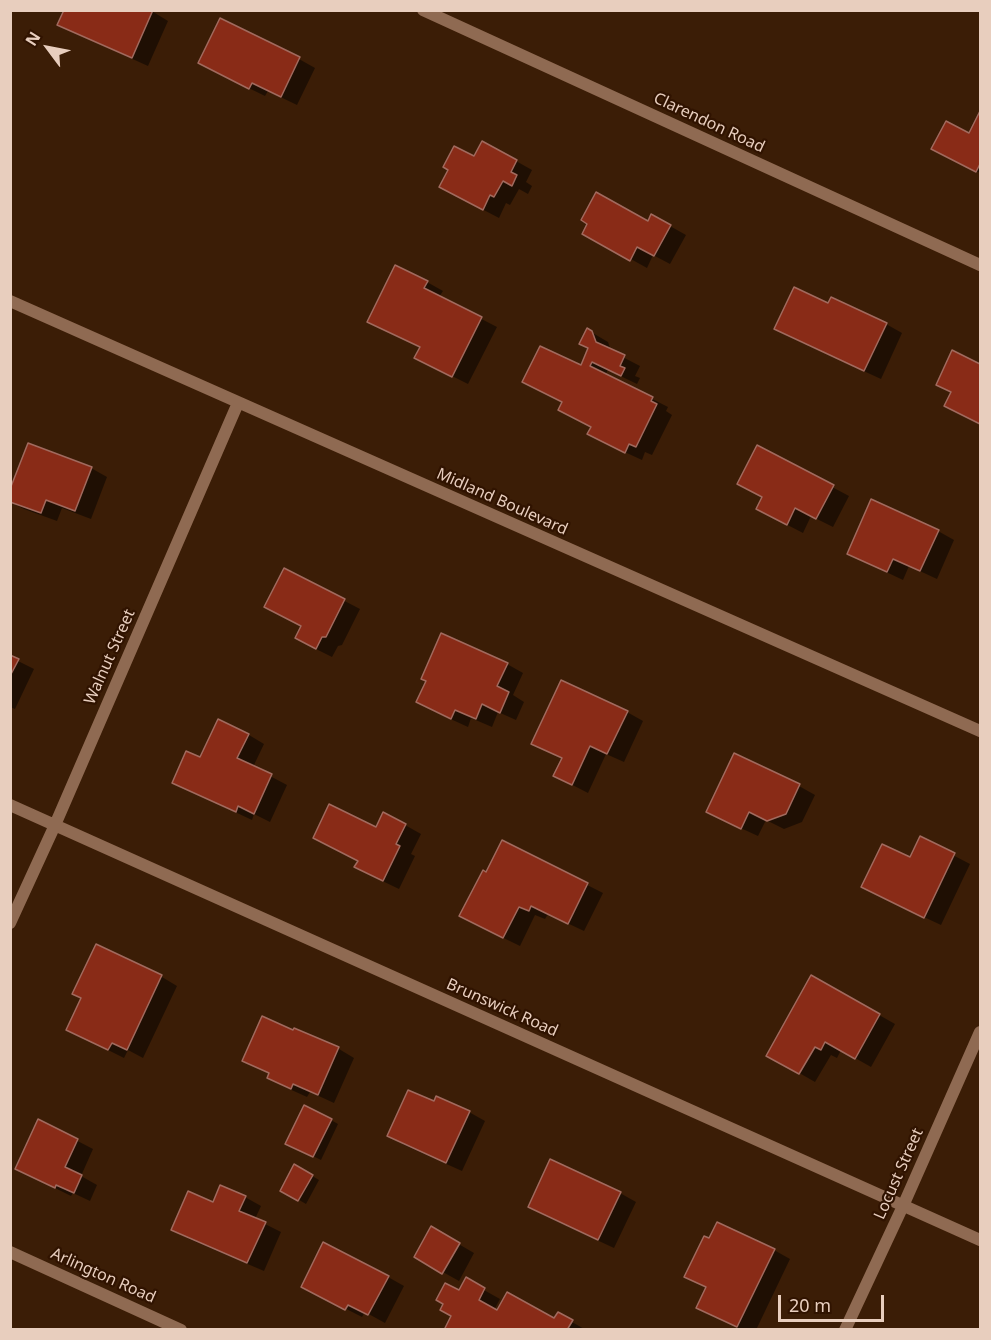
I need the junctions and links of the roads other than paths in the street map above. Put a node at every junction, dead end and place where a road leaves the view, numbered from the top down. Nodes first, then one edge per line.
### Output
1 (423, 10) edge
2 (981, 265) edge
3 (10, 301) edge
4 (238, 403) junction
5 (981, 731) edge
6 (10, 805) edge
7 (55, 825) junction
8 (10, 923) edge
9 (981, 1032) edge
10 (903, 1206) junction
11 (981, 1240) edge
12 (10, 1252) edge
13 (181, 1329) edge
14 (845, 1329) edge

1 - 2 street, Clarendon Road
3 - 4 street, Midland Boulevard
4 - 5 street, Midland Boulevard
4 - 7 street, Walnut Street
6 - 7 street, Brunswick Road
7 - 8 street, Walnut Street
7 - 10 street, Brunswick Road
9 - 10 street, Locust Street
10 - 11 street, Brunswick Road
10 - 14 street, Locust Street
12 - 13 street, Arlington Road

